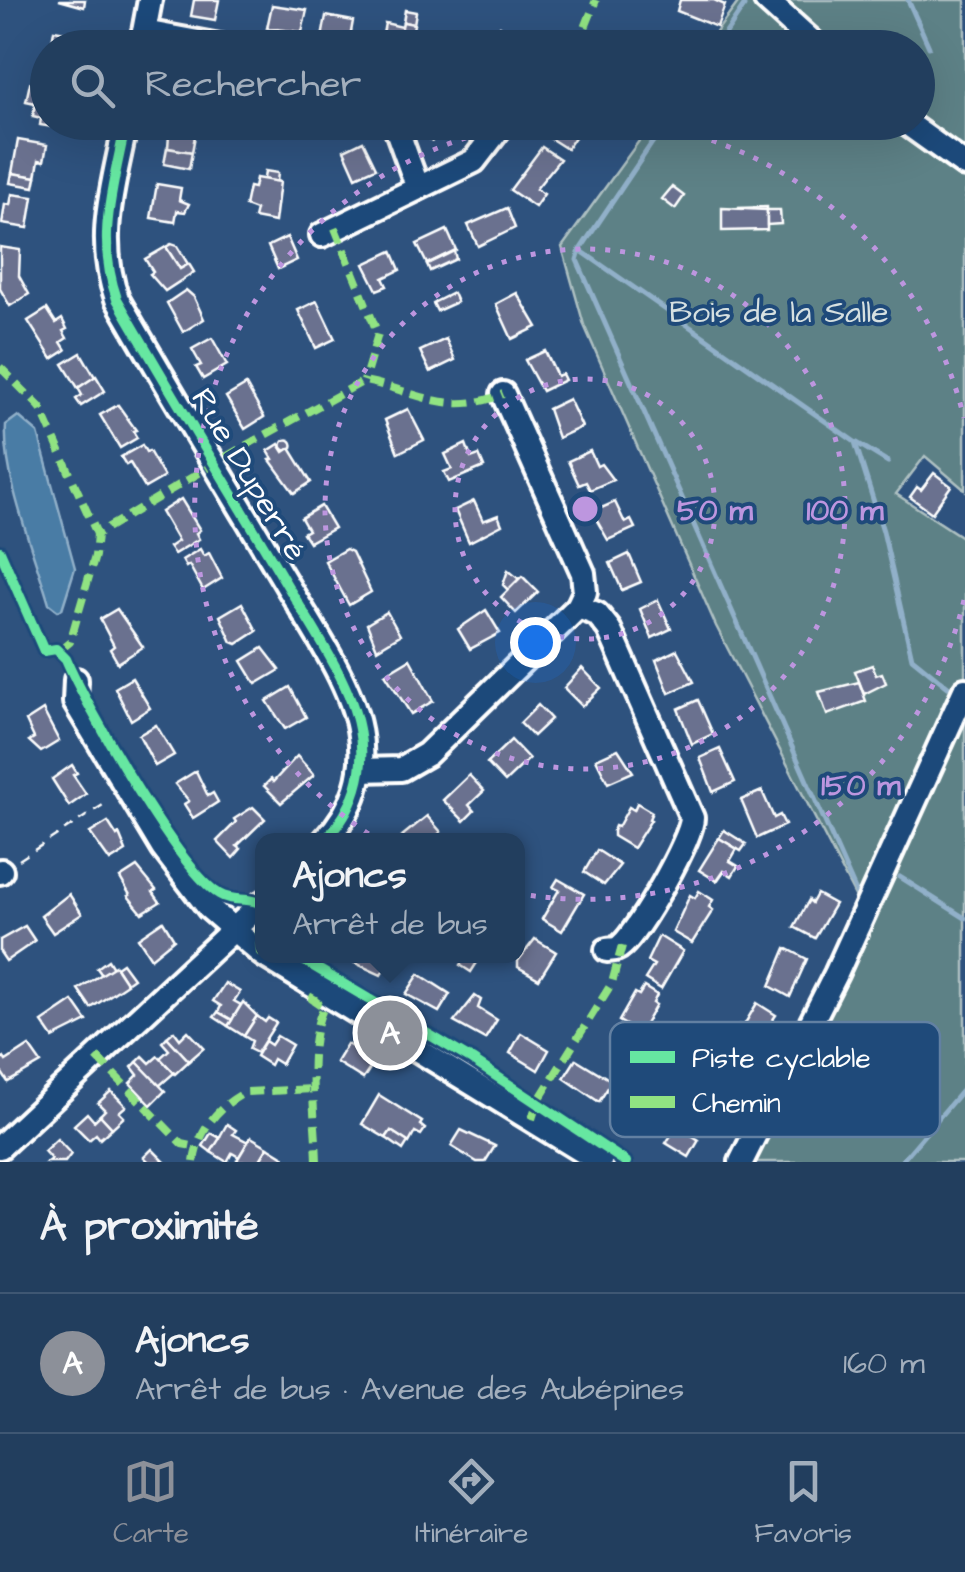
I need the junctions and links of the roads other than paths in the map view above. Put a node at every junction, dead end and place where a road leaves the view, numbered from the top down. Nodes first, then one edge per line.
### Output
1 (150, 0) edge
2 (766, 0) edge
3 (144, 30) edge
4 (799, 30) edge
5 (122, 140) edge
6 (401, 140) edge
7 (490, 140) edge
8 (930, 140) edge
9 (965, 166) edge
10 (418, 188) junction
11 (322, 235) dead end
12 (502, 394) dead end
13 (578, 606) junction
14 (76, 680) dead end
15 (965, 690) edge
16 (360, 770) junction
17 (331, 833) edge
18 (255, 909) edge
19 (234, 930) junction
20 (255, 948) edge
21 (607, 950) dead end
22 (277, 963) edge
23 (811, 1022) edge
24 (753, 1137) edge
25 (0, 1148) edge
26 (595, 1161) edge
27 (740, 1162) edge

1 - 3 street
2 - 4 street
5 - 16 street, Rue Duperré
6 - 10 street
7 - 10 street
8 - 9 street
10 - 11 street
12 - 13 street
13 - 16 street
13 - 21 street
14 - 19 street
15 - 23 street
16 - 17 street, Rue Duperré
18 - 19 street
19 - 20 street
19 - 25 street
22 - 26 street
24 - 27 street

